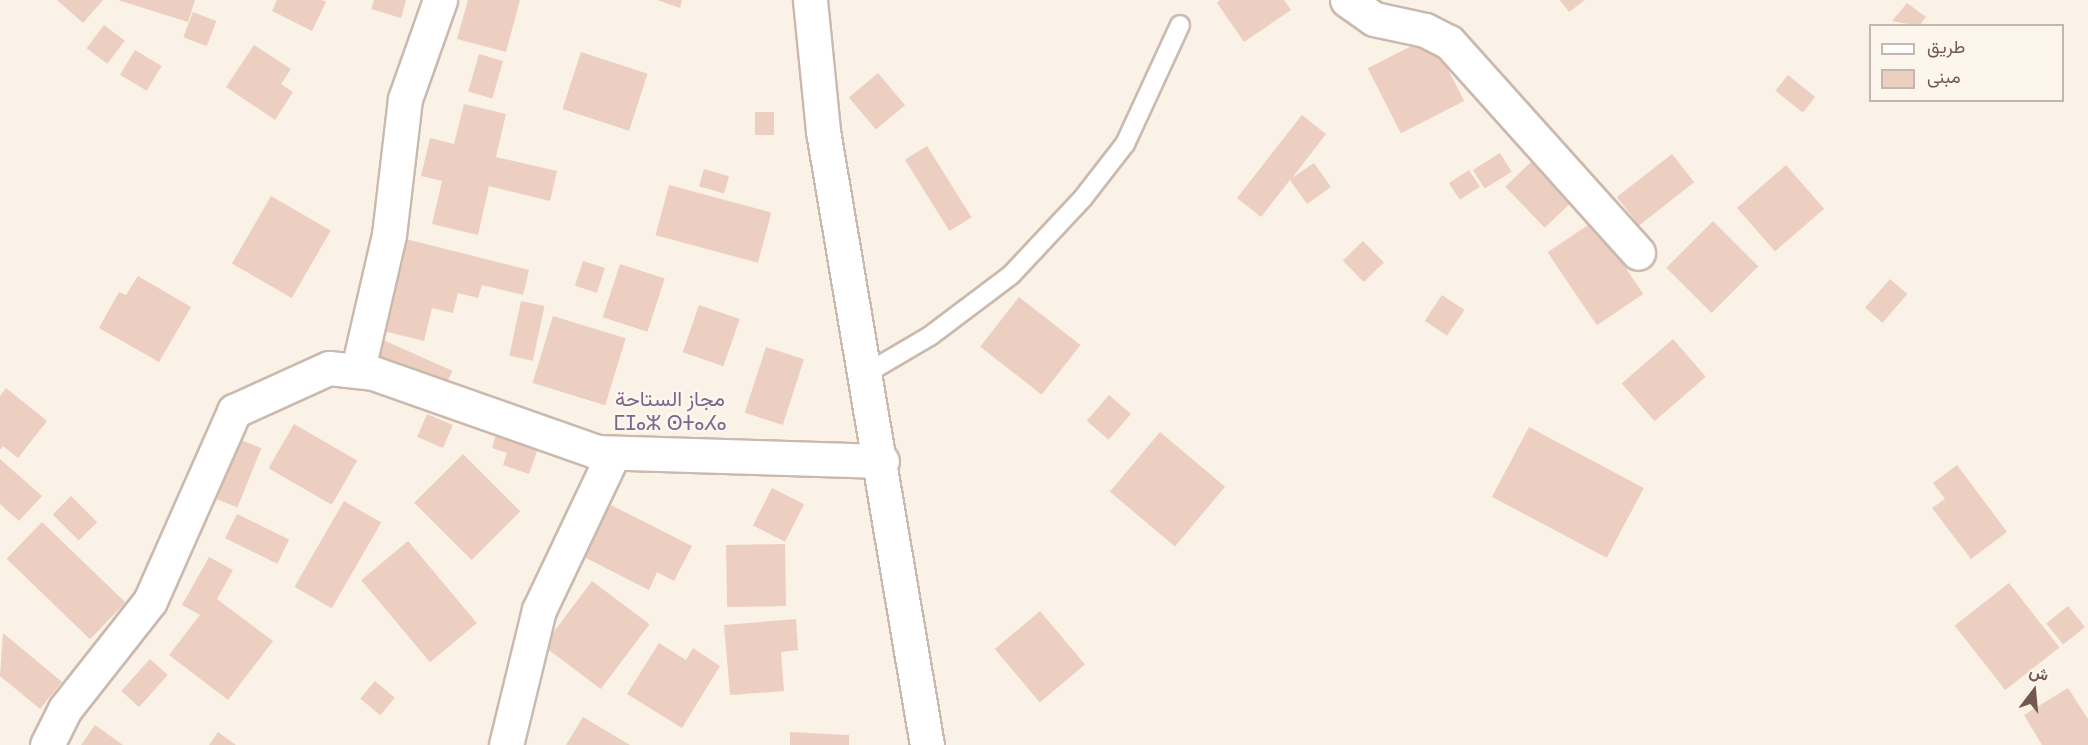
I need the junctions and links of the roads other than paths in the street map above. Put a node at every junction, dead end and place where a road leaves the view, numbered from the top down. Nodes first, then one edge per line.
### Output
1 (440, 0) edge
2 (810, 0) edge
3 (1347, 0) edge
4 (1180, 25) dead end
5 (1638, 253) dead end
6 (358, 369) junction
7 (867, 373) junction
8 (613, 454) junction
9 (882, 461) junction
10 (47, 745) edge
11 (506, 745) edge
12 (927, 745) edge

1 - 6 street
2 - 7 street
3 - 5 street
4 - 7 lane
6 - 8 street
6 - 10 street
7 - 9 street
8 - 9 street
8 - 11 street
9 - 12 street

